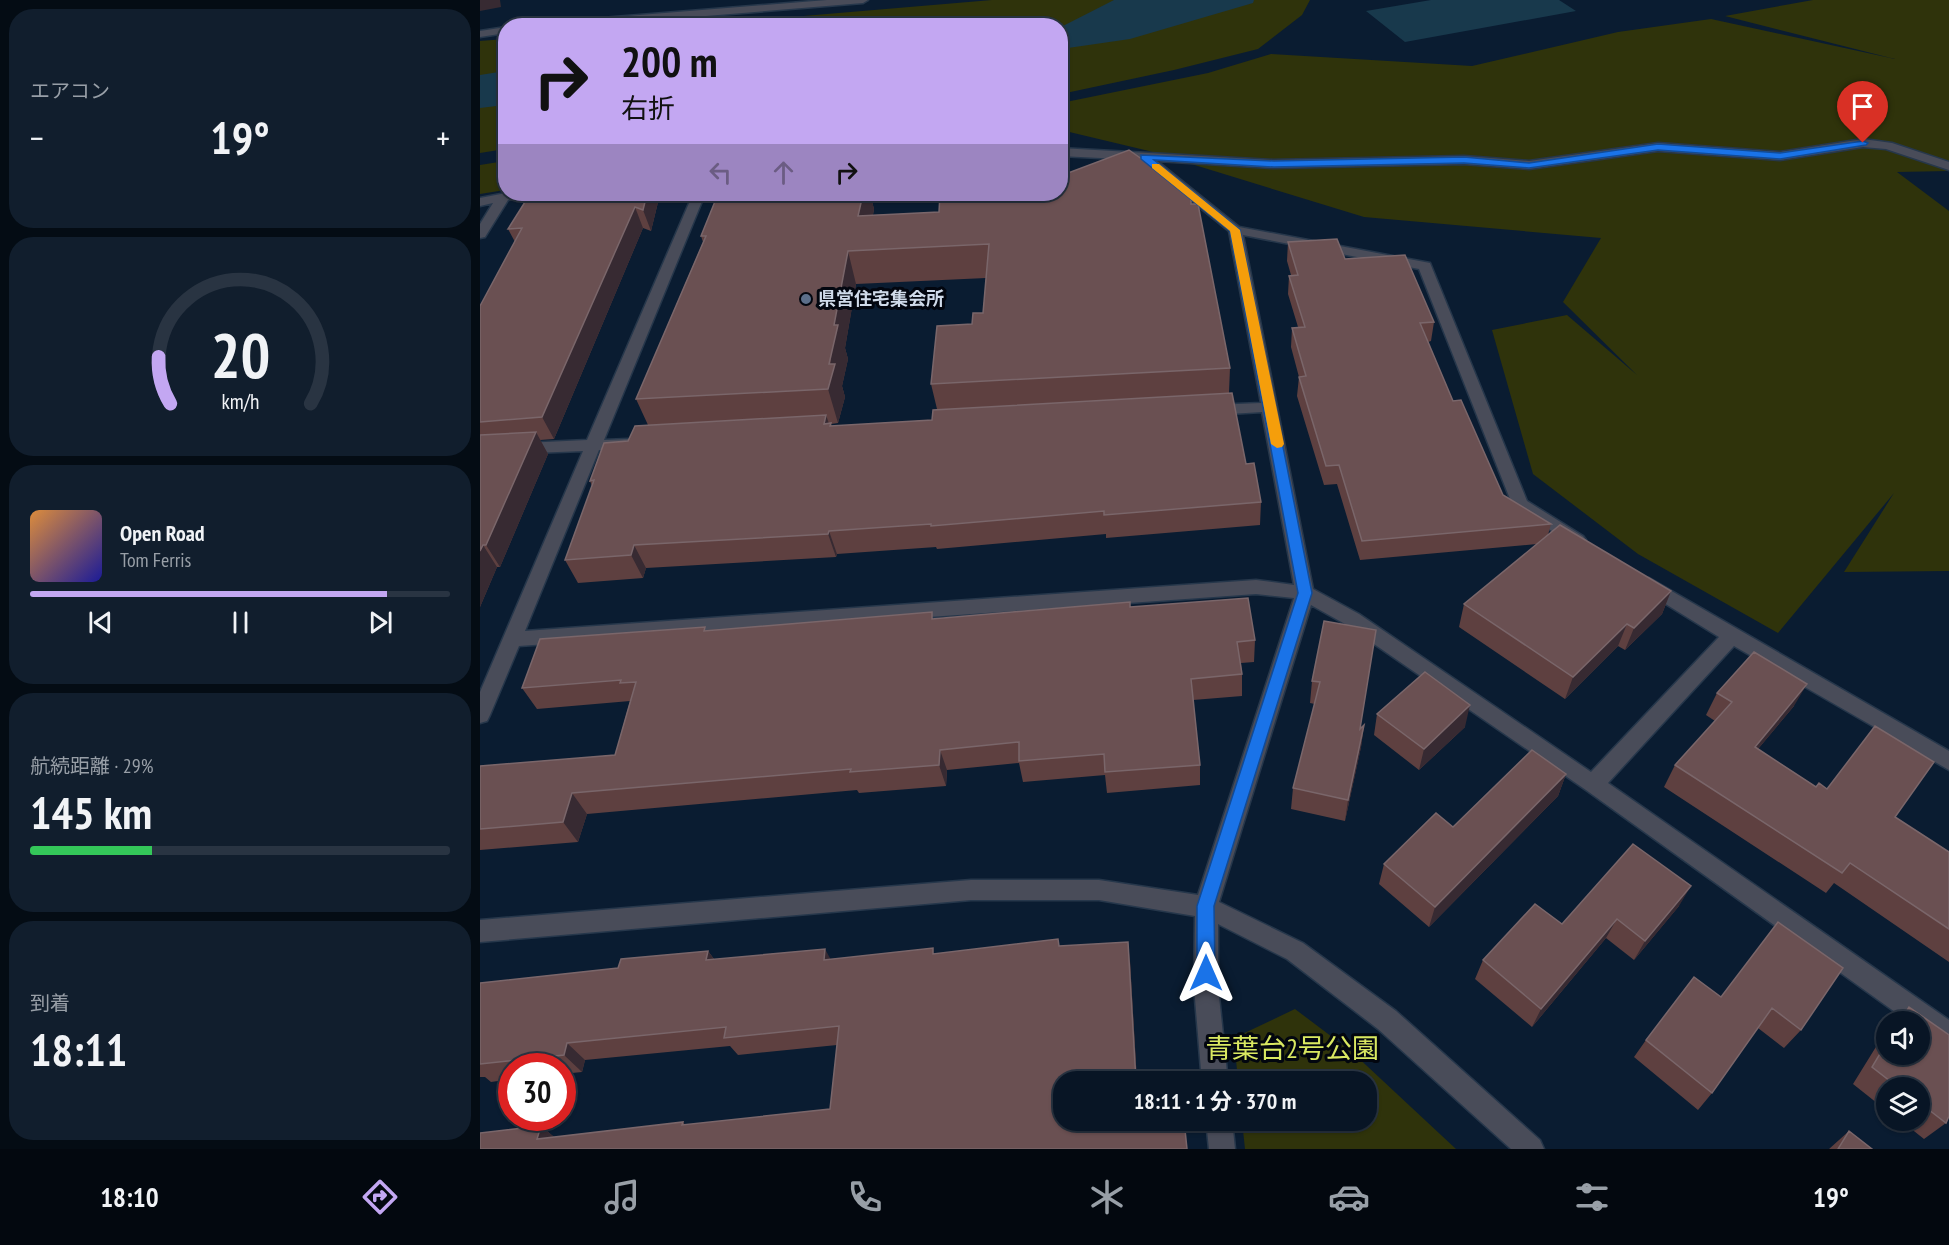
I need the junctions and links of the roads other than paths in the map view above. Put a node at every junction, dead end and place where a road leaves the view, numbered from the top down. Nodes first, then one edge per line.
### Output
1 (863, 0) edge
2 (639, 18) edge
3 (498, 31) edge
4 (480, 34) edge
5 (1068, 152) edge
6 (1144, 157) junction
7 (1949, 166) edge
8 (498, 199) edge
9 (501, 201) edge
10 (696, 201) edge
11 (480, 202) edge
12 (1235, 230) junction
13 (480, 234) edge
14 (1270, 407) junction
15 (1202, 411) edge
16 (640, 443) edge
17 (592, 446) junction
18 (480, 450) edge
19 (1591, 548) edge
20 (1631, 573) edge
21 (1305, 593) junction
22 (1732, 636) junction
23 (513, 639) junction
24 (480, 715) edge
25 (1949, 761) edge
26 (1593, 784) junction
27 (1206, 906) junction
28 (480, 931) edge
29 (1949, 1035) edge
30 (1214, 1071) edge
31 (1220, 1131) edge
32 (1222, 1149) edge
33 (1531, 1149) edge

1 - 2 street
3 - 4 street
5 - 6 street
6 - 7 street
6 - 12 street
8 - 11 street
9 - 13 street
10 - 17 street
12 - 14 street
12 - 19 street
14 - 15 street
14 - 21 street
16 - 17 street
17 - 18 street
17 - 23 street
20 - 22 street
21 - 23 street
21 - 26 street
21 - 27 street
22 - 25 street
22 - 26 street
23 - 24 street
26 - 29 street
27 - 28 street
27 - 30 street
27 - 33 street
31 - 32 street

